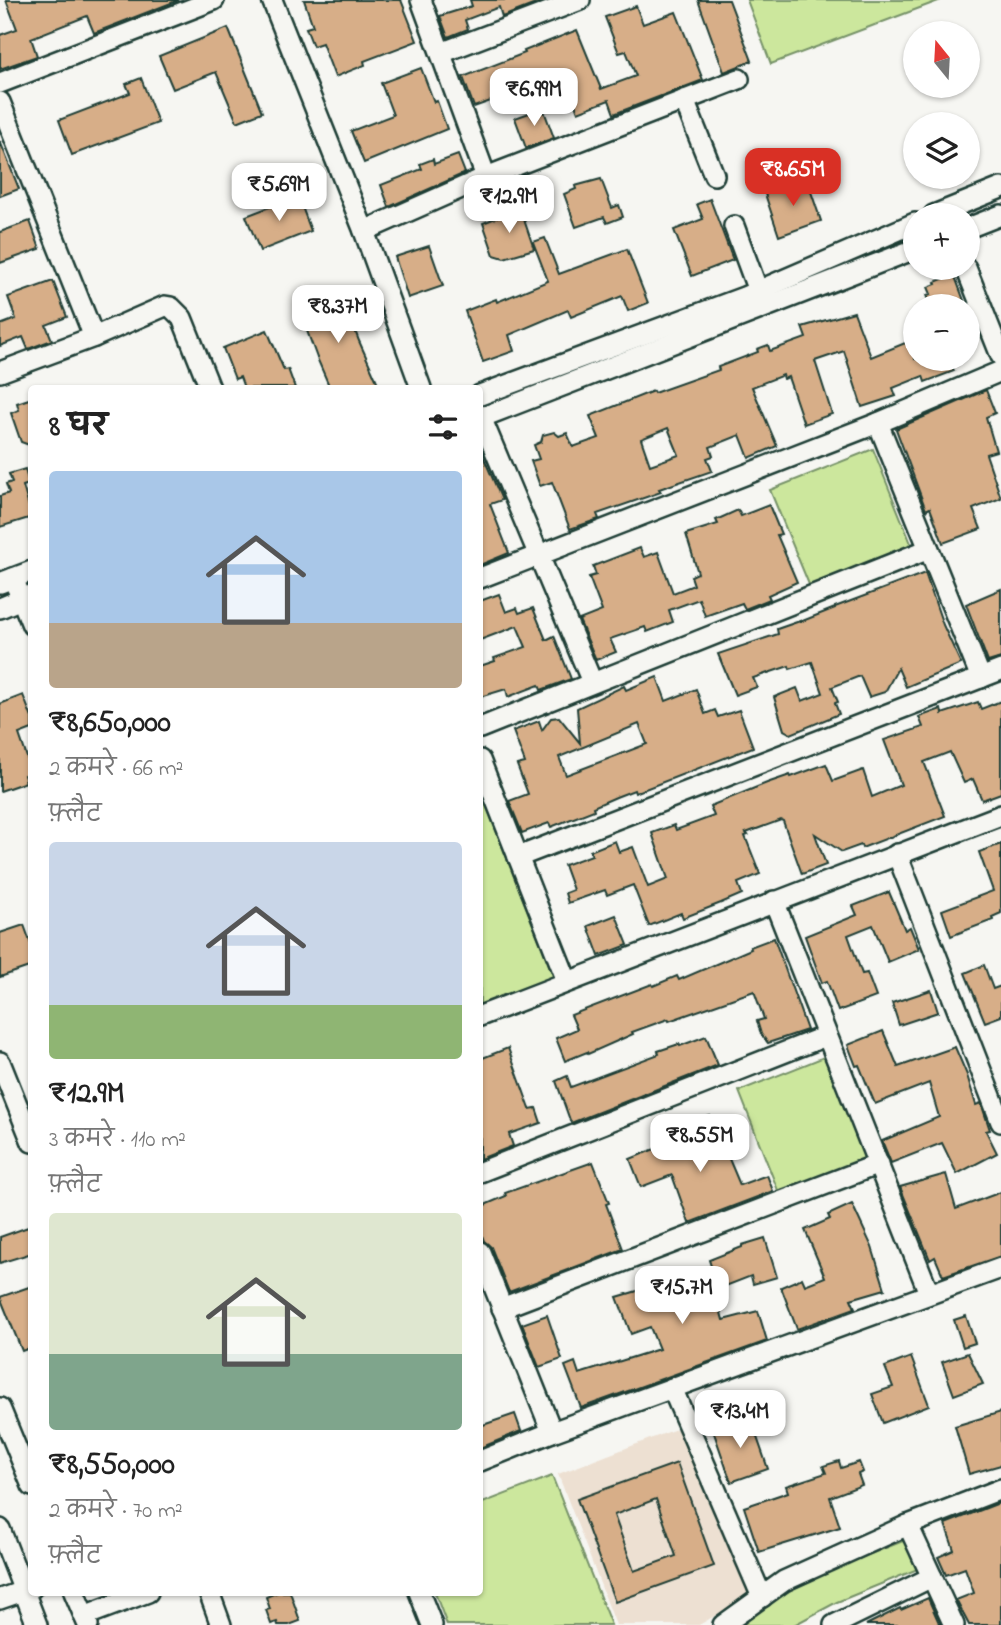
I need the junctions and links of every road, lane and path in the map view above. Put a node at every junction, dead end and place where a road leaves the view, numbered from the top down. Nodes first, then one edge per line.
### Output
1 (214, 0) edge
2 (272, 0) edge
3 (421, 0) edge
4 (580, 0) edge
5 (441, 53) junction
6 (740, 79) dead end
7 (0, 83) edge
8 (684, 100) junction
9 (0, 102) edge
10 (714, 175) dead end
11 (486, 177) junction
12 (1001, 188) edge
13 (966, 203) edge
14 (1001, 215) edge
15 (980, 223) edge
16 (734, 226) dead end
17 (903, 228) edge
18 (364, 231) junction
19 (903, 253) edge
20 (971, 280) edge
21 (758, 291) junction
22 (94, 337) junction
23 (1001, 356) edge
24 (1001, 371) edge
25 (0, 372) edge
26 (209, 385) edge
27 (420, 385) edge
28 (483, 394) edge
29 (483, 416) edge
30 (878, 423) junction
31 (483, 424) edge
32 (929, 549) junction
33 (538, 555) junction
34 (483, 577) edge
35 (15, 578) edge
36 (26, 597) edge
37 (0, 608) edge
38 (1001, 670) edge
39 (981, 678) junction
40 (592, 682) junction
41 (483, 727) edge
42 (483, 768) edge
43 (1001, 815) edge
44 (897, 854) junction
45 (518, 857) junction
46 (774, 901) junction
47 (567, 981) junction
48 (483, 1015) edge
49 (826, 1036) junction
50 (0, 1062) edge
51 (1001, 1122) edge
52 (28, 1132) edge
53 (880, 1164) junction
54 (483, 1171) edge
55 (483, 1260) edge
56 (1001, 1268) edge
57 (929, 1293) junction
58 (502, 1308) junction
59 (672, 1388) junction
60 (0, 1408) edge
61 (552, 1432) junction
62 (483, 1460) edge
63 (28, 1476) edge
64 (1001, 1489) edge
65 (908, 1525) junction
66 (0, 1529) edge
67 (932, 1577) junction
68 (28, 1589) edge
69 (30, 1596) edge
70 (76, 1596) edge
71 (139, 1596) edge
72 (210, 1596) edge
73 (421, 1596) edge
74 (762, 1597) junction
75 (0, 1599) edge
76 (86, 1620) edge
77 (37, 1625) edge
78 (221, 1625) edge
79 (432, 1625) edge
80 (723, 1625) edge
81 (834, 1625) edge
82 (954, 1625) edge

1 - 7 street
2 - 18 street
3 - 5 street
4 - 5 street
5 - 11 street
6 - 8 street
8 - 10 street
8 - 11 street
9 - 22 street
11 - 18 street
12 - 13 street
14 - 15 street
16 - 21 street
17 - 21 street
18 - 27 street
19 - 29 street
20 - 23 street
21 - 28 street
22 - 25 street
22 - 26 street
24 - 30 street
30 - 32 street
30 - 33 street
31 - 33 street
32 - 39 street
32 - 40 street
33 - 34 street
33 - 40 street
35 - 36 street
36 - 37 street
38 - 39 street
39 - 45 street
40 - 41 street
42 - 45 street
43 - 44 street
44 - 46 street
44 - 51 street
45 - 47 street
46 - 47 street
46 - 49 street
47 - 48 street
49 - 53 street
49 - 54 street
50 - 52 street
53 - 57 street
53 - 58 street
55 - 58 street
56 - 57 street
57 - 59 street
58 - 61 street
59 - 61 street
59 - 74 street
60 - 63 street
61 - 62 street
64 - 65 street
65 - 67 street
65 - 74 street
66 - 68 street
67 - 81 street
67 - 82 street
68 - 75 street
69 - 77 street
70 - 76 street
71 - 76 street
72 - 78 street
73 - 79 street
74 - 80 street

